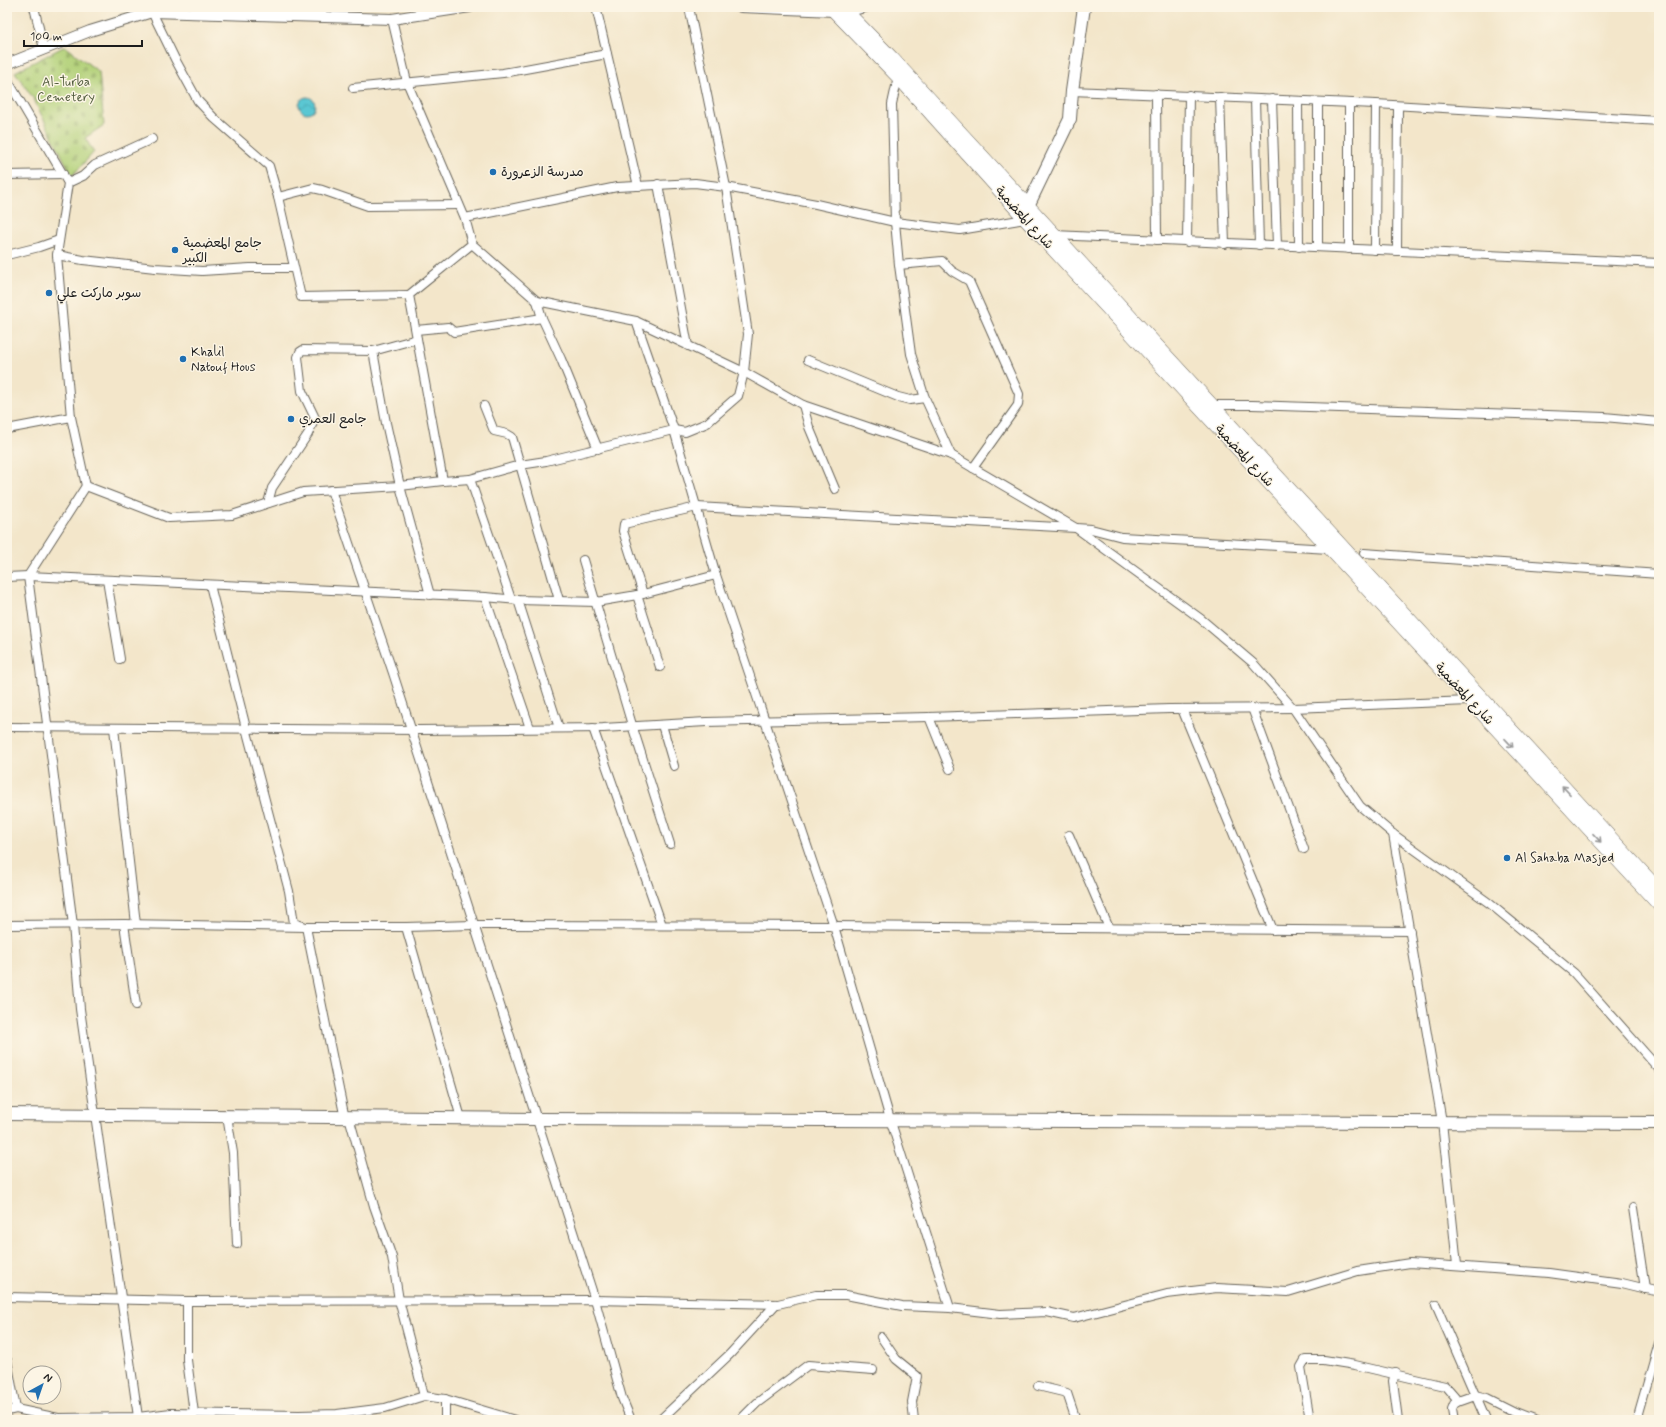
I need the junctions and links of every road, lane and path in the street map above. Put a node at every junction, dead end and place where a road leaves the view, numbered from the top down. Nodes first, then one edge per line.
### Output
1 (34, 7) edge
2 (470, 7) edge
3 (596, 7) edge
4 (689, 7) edge
5 (741, 7) edge
6 (757, 7) edge
7 (868, 7) edge
8 (1084, 7) edge
9 (151, 10) edge
10 (838, 10) edge
11 (416, 11) edge
12 (280, 12) edge
13 (392, 19) junction
14 (44, 49) junction
15 (607, 54) junction
16 (889, 62) junction
17 (7, 64) edge
18 (898, 77) junction
19 (7, 79) edge
20 (408, 82) junction
21 (353, 88) dead end
22 (1072, 91) junction
23 (1156, 94) junction
24 (1189, 95) junction
25 (1220, 97) junction
26 (1255, 99) junction
27 (1272, 99) junction
28 (1298, 101) junction
29 (1318, 102) junction
30 (1349, 103) junction
31 (1376, 104) junction
32 (1398, 106) junction
33 (1659, 120) edge
34 (152, 139) dead end
35 (63, 174) junction
36 (7, 175) edge
37 (68, 183) junction
38 (658, 184) junction
39 (638, 186) junction
40 (726, 187) junction
41 (278, 197) junction
42 (459, 205) junction
43 (1028, 206) junction
44 (465, 218) junction
45 (1025, 219) junction
46 (895, 222) junction
47 (1054, 235) junction
48 (59, 240) junction
49 (1157, 240) junction
50 (1187, 242) junction
51 (472, 244) junction
52 (1224, 244) junction
53 (1259, 245) junction
54 (1277, 246) junction
55 (1299, 247) junction
56 (1318, 247) junction
57 (1349, 249) junction
58 (1375, 250) junction
59 (1397, 251) junction
60 (7, 255) edge
61 (57, 255) junction
62 (1659, 263) edge
63 (899, 265) junction
64 (294, 268) junction
65 (409, 295) junction
66 (537, 301) junction
67 (542, 318) junction
68 (636, 321) junction
69 (416, 330) junction
70 (418, 339) junction
71 (688, 346) junction
72 (373, 351) junction
73 (808, 360) dead end
74 (744, 372) junction
75 (924, 398) junction
76 (803, 405) junction
77 (1211, 405) junction
78 (484, 406) dead end
79 (71, 417) junction
80 (1659, 422) edge
81 (7, 429) edge
82 (674, 430) junction
83 (598, 449) junction
84 (951, 455) junction
85 (520, 465) junction
86 (973, 468) junction
87 (470, 479) junction
88 (443, 481) junction
89 (86, 486) junction
90 (400, 486) junction
91 (835, 489) dead end
92 (332, 490) junction
93 (268, 503) junction
94 (697, 507) junction
95 (1076, 528) junction
96 (1330, 549) junction
97 (1364, 553) dead end
98 (583, 560) dead end
99 (1659, 574) edge
100 (716, 575) junction
101 (28, 576) junction
102 (7, 577) edge
103 (107, 580) junction
104 (210, 585) junction
105 (367, 593) junction
106 (430, 595) junction
107 (640, 595) junction
108 (485, 597) junction
109 (515, 600) junction
110 (559, 600) junction
111 (596, 602) junction
112 (120, 659) dead end
113 (660, 666) dead end
114 (1470, 701) junction
115 (1252, 708) junction
116 (1293, 708) junction
117 (1182, 709) junction
118 (1486, 711) junction
119 (930, 717) junction
120 (765, 720) junction
121 (632, 725) junction
122 (662, 725) junction
123 (7, 727) edge
124 (48, 727) junction
125 (114, 728) junction
126 (246, 728) junction
127 (530, 728) junction
128 (559, 728) junction
129 (593, 728) junction
130 (411, 730) junction
131 (674, 766) dead end
132 (950, 769) dead end
133 (1393, 834) junction
134 (1070, 835) dead end
135 (670, 844) dead end
136 (1304, 849) dead end
137 (1659, 890) edge
138 (1659, 905) edge
139 (124, 924) junction
140 (136, 924) junction
141 (7, 925) edge
142 (73, 925) junction
143 (473, 925) junction
144 (662, 925) junction
145 (834, 926) junction
146 (306, 927) junction
147 (406, 927) junction
148 (1109, 928) junction
149 (1273, 930) junction
150 (1410, 931) junction
151 (136, 1005) dead end
152 (1659, 1068) edge
153 (7, 1114) edge
154 (96, 1115) junction
155 (227, 1116) junction
156 (349, 1117) junction
157 (461, 1118) junction
158 (536, 1119) junction
159 (890, 1119) junction
160 (1442, 1122) junction
161 (1659, 1123) edge
162 (1633, 1208) dead end
163 (237, 1244) dead end
164 (1456, 1265) junction
165 (1645, 1290) junction
166 (1659, 1292) edge
167 (7, 1297) edge
168 (121, 1300) junction
169 (399, 1300) junction
170 (595, 1300) junction
171 (187, 1301) junction
172 (776, 1304) junction
173 (1436, 1305) dead end
174 (950, 1308) junction
175 (881, 1337) dead end
176 (1659, 1342) edge
177 (7, 1360) edge
178 (873, 1370) dead end
179 (1396, 1373) junction
180 (1038, 1386) dead end
181 (1475, 1395) junction
182 (424, 1396) junction
183 (445, 1399) junction
184 (1458, 1401) junction
185 (16, 1409) junction
186 (7, 1411) edge
187 (194, 1414) junction
188 (172, 1416) edge
189 (1640, 1416) edge
190 (138, 1417) junction
191 (340, 1417) edge
192 (445, 1420) edge
193 (515, 1420) edge
194 (631, 1420) edge
195 (660, 1420) edge
196 (740, 1420) edge
197 (914, 1420) edge
198 (1076, 1420) edge
199 (1310, 1420) edge
200 (1398, 1420) edge
201 (1454, 1420) edge
202 (1486, 1420) edge
203 (1536, 1420) edge
204 (1632, 1420) edge

1 - 14 street
2 - 11 street
3 - 15 street
4 - 40 street
5 - 6 street
6 - 10 street
7 - 10 street
8 - 22 main road
9 - 12 street
9 - 14 street
9 - 41 street
10 - 16 main road, شارع المعضمية
11 - 13 street
12 - 13 street
13 - 20 street
14 - 17 street
15 - 20 street
15 - 39 street
16 - 18 main road, شارع المعضمية
16 - 43 main road, شارع المعضمية
18 - 45 main road, شارع المعضمية
18 - 46 street
19 - 35 street
20 - 21 street
20 - 42 street
22 - 23 street
22 - 43 main road
23 - 24 street
23 - 49 street
24 - 25 street
24 - 50 street
25 - 26 street
25 - 52 street
26 - 27 street
26 - 53 street
27 - 28 street
27 - 54 street
28 - 29 street
28 - 55 street
29 - 30 street
29 - 56 street
30 - 31 street
30 - 57 street
31 - 32 street
31 - 58 street
32 - 33 street
32 - 59 street
34 - 37 street
35 - 36 street
35 - 37 street
37 - 48 street
38 - 39 street
38 - 40 street
38 - 71 street
39 - 44 street
40 - 46 street
40 - 74 street
41 - 42 street
41 - 64 street
42 - 44 street
43 - 47 main road, شارع المعضمية
44 - 51 street
45 - 46 street
45 - 96 main road, شارع المعضمية
46 - 63 street
47 - 49 street
47 - 77 main road, شارع المعضمية
48 - 60 street
48 - 61 street
49 - 50 street
50 - 52 street
51 - 65 street
51 - 66 street
52 - 53 street
53 - 54 street
54 - 55 street
55 - 56 street
56 - 57 street
57 - 58 street
58 - 59 street
59 - 62 street
61 - 64 street
61 - 79 street
63 - 75 street
63 - 86 street
64 - 65 street
65 - 69 street
66 - 67 street
66 - 68 street
67 - 69 street
67 - 83 street
68 - 71 street
68 - 82 street
69 - 70 street
70 - 72 street
70 - 88 street
71 - 74 street
72 - 90 street
72 - 93 street
73 - 75 street
74 - 76 street
74 - 82 street
75 - 84 street
76 - 84 street
76 - 91 street
77 - 80 street
77 - 118 main road, شارع المعضمية
78 - 85 street
79 - 81 street
79 - 89 street
82 - 83 street
82 - 94 street
83 - 85 street
84 - 86 street
85 - 87 street
85 - 110 street
86 - 95 street
87 - 88 street
87 - 109 street
88 - 90 street
89 - 93 street
89 - 101 street
90 - 92 street
90 - 106 street
92 - 93 street
92 - 105 street
94 - 95 street
94 - 100 street
94 - 107 street
95 - 96 street
95 - 116 street
96 - 114 main road, شارع المعضمية
97 - 99 street
98 - 111 street
100 - 107 street
100 - 120 street
101 - 102 street
101 - 103 street
101 - 124 street
103 - 104 street
103 - 112 street
104 - 105 street
104 - 126 street
105 - 106 street
105 - 130 street
106 - 108 street
107 - 111 street
107 - 113 street
108 - 109 street
108 - 127 street
109 - 110 street
109 - 128 street
110 - 111 street
111 - 121 street
114 - 116 street
114 - 118 main road, شارع المعضمية
115 - 116 street
115 - 117 street
115 - 136 street
116 - 133 street
117 - 119 street
117 - 149 street
137 -> 118 main road, شارع المعضمية
118 -> 138 main road, شارع المعضمية
119 - 120 street
119 - 132 street
120 - 122 street
120 - 145 street
121 - 122 street
121 - 129 street
121 - 135 street
122 - 131 street
123 - 124 street
124 - 125 street
124 - 142 street
125 - 126 street
125 - 140 street
126 - 130 street
126 - 146 street
127 - 128 street
127 - 130 street
128 - 129 street
129 - 144 street
130 - 143 street
133 - 150 street
133 - 152 street
134 - 148 street
139 - 140 street
139 - 142 street
139 - 151 street
140 - 146 street
141 - 142 street
142 - 154 street
143 - 144 street
143 - 147 street
143 - 158 street
144 - 145 street
145 - 148 street
145 - 159 street
146 - 147 street
146 - 156 street
147 - 157 street
148 - 149 street
149 - 150 street
150 - 160 street
153 - 154 main road
154 - 155 main road
154 - 168 street
155 - 156 main road
155 - 163 street
156 - 157 main road
156 - 169 street
157 - 158 main road
158 - 159 main road
158 - 170 street
159 - 160 main road
159 - 174 street
160 - 161 main road
160 - 164 street
162 - 165 street
164 - 165 street
164 - 174 street
165 - 166 street
167 - 168 street
168 - 171 street
168 - 190 street
169 - 170 street
169 - 171 street
169 - 182 street
170 - 172 street
170 - 194 street
171 - 187 street
172 - 174 street
172 - 195 street
173 - 181 street
175 - 197 street
176 - 189 street
177 - 185 street
178 - 196 street
179 - 184 street
179 - 199 street
179 - 200 street
180 - 198 street
181 - 184 street
181 - 202 street
181 - 203 street
182 - 183 street
182 - 191 street
183 - 192 street
183 - 193 street
184 - 201 street
185 - 186 street
185 - 190 street
187 - 188 street
187 - 191 street
188 - 190 street
189 - 204 street

